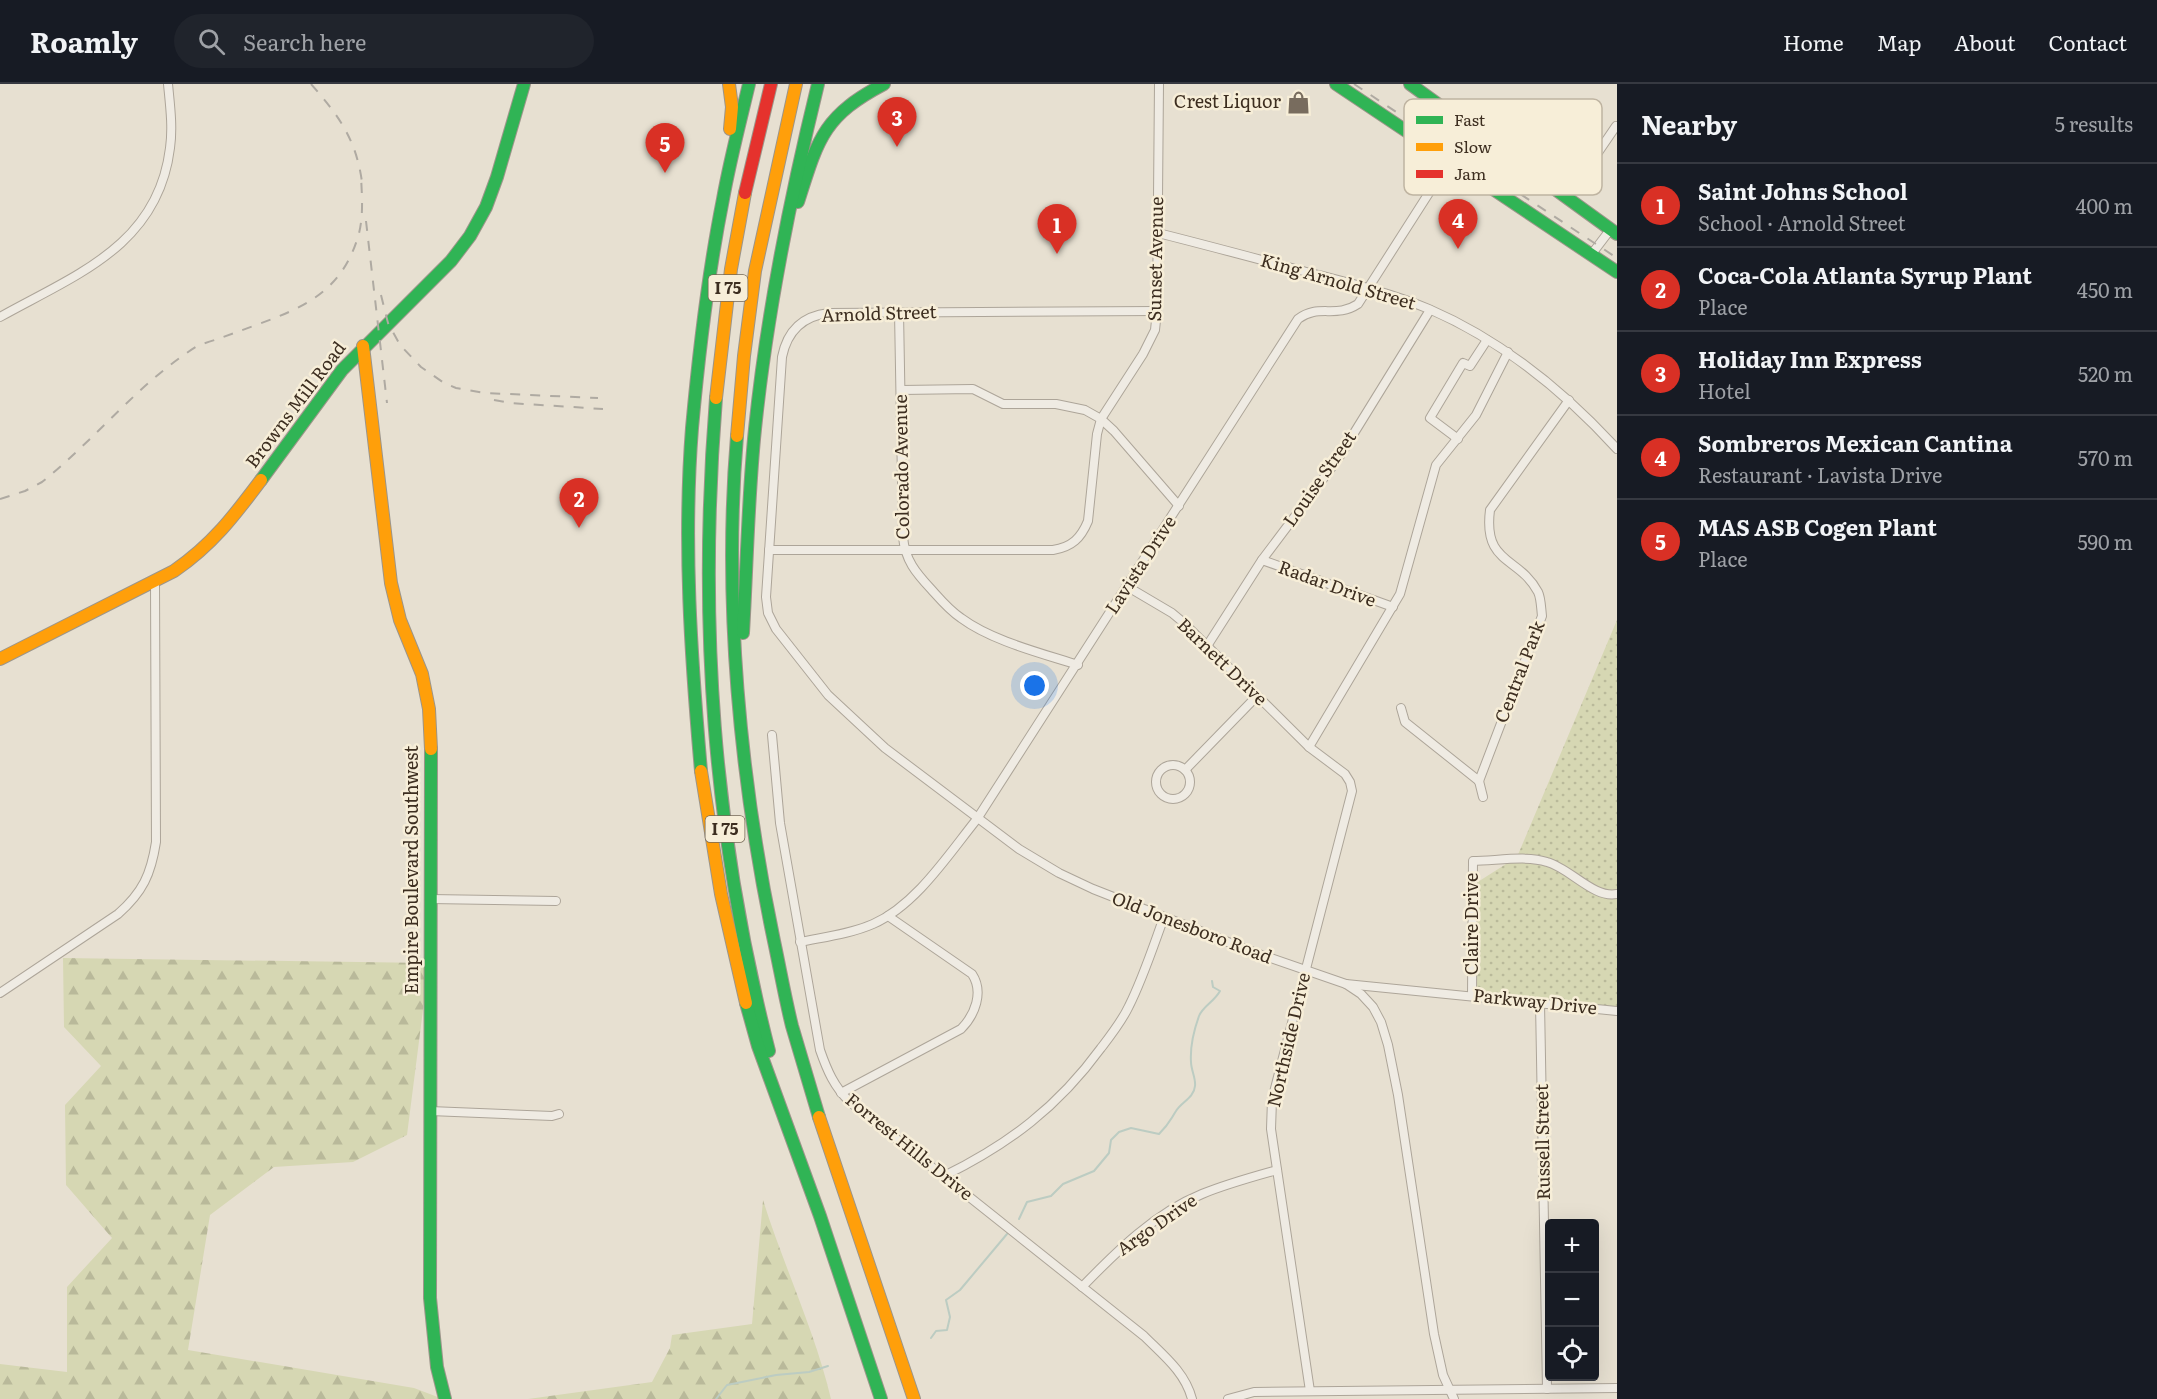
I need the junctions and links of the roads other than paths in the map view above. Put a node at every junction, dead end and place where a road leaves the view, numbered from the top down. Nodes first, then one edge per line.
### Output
1 (168, 84) edge
2 (524, 84) edge
3 (729, 84) edge
4 (749, 84) edge
5 (771, 84) edge
6 (780, 84) edge
7 (796, 84) edge
8 (818, 84) edge
9 (884, 84) edge
10 (1159, 84) edge
11 (1336, 84) edge
12 (1410, 84) edge
13 (1431, 99) edge
14 (1617, 126) edge
15 (1404, 129) edge
16 (1602, 148) edge
17 (724, 185) junction
18 (1428, 195) edge
19 (1502, 195) edge
20 (1563, 195) edge
21 (1569, 195) edge
22 (1567, 198) junction
23 (1614, 232) edge
24 (1158, 233) junction
25 (1591, 255) junction
26 (778, 265) junction
27 (1617, 272) edge
28 (1368, 288) junction
29 (1430, 310) junction
30 (1157, 311) junction
31 (899, 312) junction
32 (0, 317) edge
33 (1487, 340) junction
34 (363, 346) junction
35 (1508, 352) junction
36 (901, 390) junction
37 (1569, 400) junction
38 (1101, 419) junction
39 (1458, 439) junction
40 (1617, 449) edge
41 (709, 495) junction
42 (1179, 506) junction
43 (904, 549) junction
44 (769, 550) junction
45 (1262, 560) junction
46 (155, 582) junction
47 (1128, 586) junction
48 (1393, 607) junction
49 (1207, 646) junction
50 (0, 659) edge
51 (1078, 665) junction
52 (741, 696) junction
53 (1257, 696) junction
54 (1401, 708) dead end
55 (772, 735) dead end
56 (1309, 747) junction
57 (1185, 770) junction
58 (1479, 781) junction
59 (1483, 797) dead end
60 (978, 819) junction
61 (1617, 894) edge
62 (430, 899) junction
63 (556, 902) dead end
64 (888, 916) junction
65 (1164, 917) junction
66 (800, 942) junction
67 (1305, 970) junction
68 (1346, 984) junction
69 (0, 993) edge
70 (1472, 996) junction
71 (1540, 1003) junction
72 (1617, 1011) edge
73 (841, 1093) junction
74 (430, 1111) junction
75 (559, 1114) dead end
76 (799, 1156) junction
77 (1277, 1170) junction
78 (944, 1176) junction
79 (1082, 1287) junction
80 (1617, 1388) edge
81 (1547, 1389) junction
82 (1449, 1390) junction
83 (1310, 1391) junction
84 (445, 1399) edge
85 (881, 1399) edge
86 (914, 1399) edge
87 (1192, 1399) edge
88 (1228, 1399) edge
89 (1454, 1399) edge

1 - 32 street
2 - 34 main road, Browns Mill Road
3 - 17 main road
4 - 17 main road
5 - 41 main road, I 75
6 - 41 main road
7 - 52 main road, I 75
8 - 26 main road
9 - 26 main road
10 - 24 street, Sunset Avenue
11 - 15 main road
12 - 13 main road
14 - 16 street
17 - 76 main road
18 - 28 street, Lavista Drive
19 - 25 main road
20 - 22 main road
21 - 22 street
22 - 23 main road
23 - 25 street
24 - 28 street, King Arnold Street
24 - 30 street, Sunset Avenue
25 - 27 main road
26 - 52 main road
28 - 29 street, King Arnold Street
28 - 42 street, Lavista Drive
29 - 33 street, King Arnold Street
29 - 45 street, Louise Street
30 - 31 street, Arnold Street
30 - 38 street, Sunset Avenue
31 - 36 street, Colorado Avenue
31 - 44 street, Arnold Street
33 - 35 street, King Arnold Street
33 - 39 street
34 - 46 main road, Browns Mill Road
34 - 62 main road, Empire Boulevard Southwest
35 - 37 street, King Arnold Street
35 - 39 street
36 - 38 street
36 - 43 street, Colorado Avenue
37 - 40 street, King Arnold Street
37 - 58 street, Central Park
38 - 42 street
38 - 43 street
39 - 48 street
41 - 76 main road, I 75
42 - 47 street, Lavista Drive
43 - 44 street
43 - 51 street, Colorado Avenue
44 - 60 street, Old Jonesboro Road
45 - 48 street, Radar Drive
45 - 49 street, Louise Street
46 - 50 main road, Browns Mill Road
46 - 69 street
47 - 49 street, Barnett Drive
47 - 51 street, Lavista Drive
48 - 56 street
49 - 53 street, Barnett Drive
51 - 60 street, Lavista Drive
52 - 86 main road, I 75
53 - 56 street, Barnett Drive
53 - 57 street
54 - 58 street
55 - 66 street, Forrest Hills Drive
56 - 67 street, Northside Drive
57 - 57 street
58 - 59 street
60 - 64 street, Lavista Drive
60 - 65 street, Old Jonesboro Road
61 - 70 street, Claire Drive
62 - 63 street
62 - 74 main road, Empire Boulevard Southwest
64 - 66 street, Lavista Drive
64 - 73 street
65 - 67 street, Old Jonesboro Road
65 - 78 street
66 - 73 street, Forrest Hills Drive
67 - 68 street, Old Jonesboro Road
67 - 77 street, Northside Drive
68 - 70 street, Parkway Drive
68 - 82 street, Old Jonesboro Road
70 - 71 street, Parkway Drive
71 - 72 street, Parkway Drive
71 - 81 street, Russell Street
73 - 78 street, Forrest Hills Drive
74 - 75 street
74 - 84 main road, Empire Boulevard Southwest
76 - 85 main road, I 75
77 - 79 street, Argo Drive
77 - 83 street, Northside Drive
78 - 79 street, Forrest Hills Drive
79 - 87 street, Forrest Hills Drive
80 - 81 street
81 - 82 street
82 - 83 street
82 - 89 street, Old Jonesboro Road
83 - 88 street

